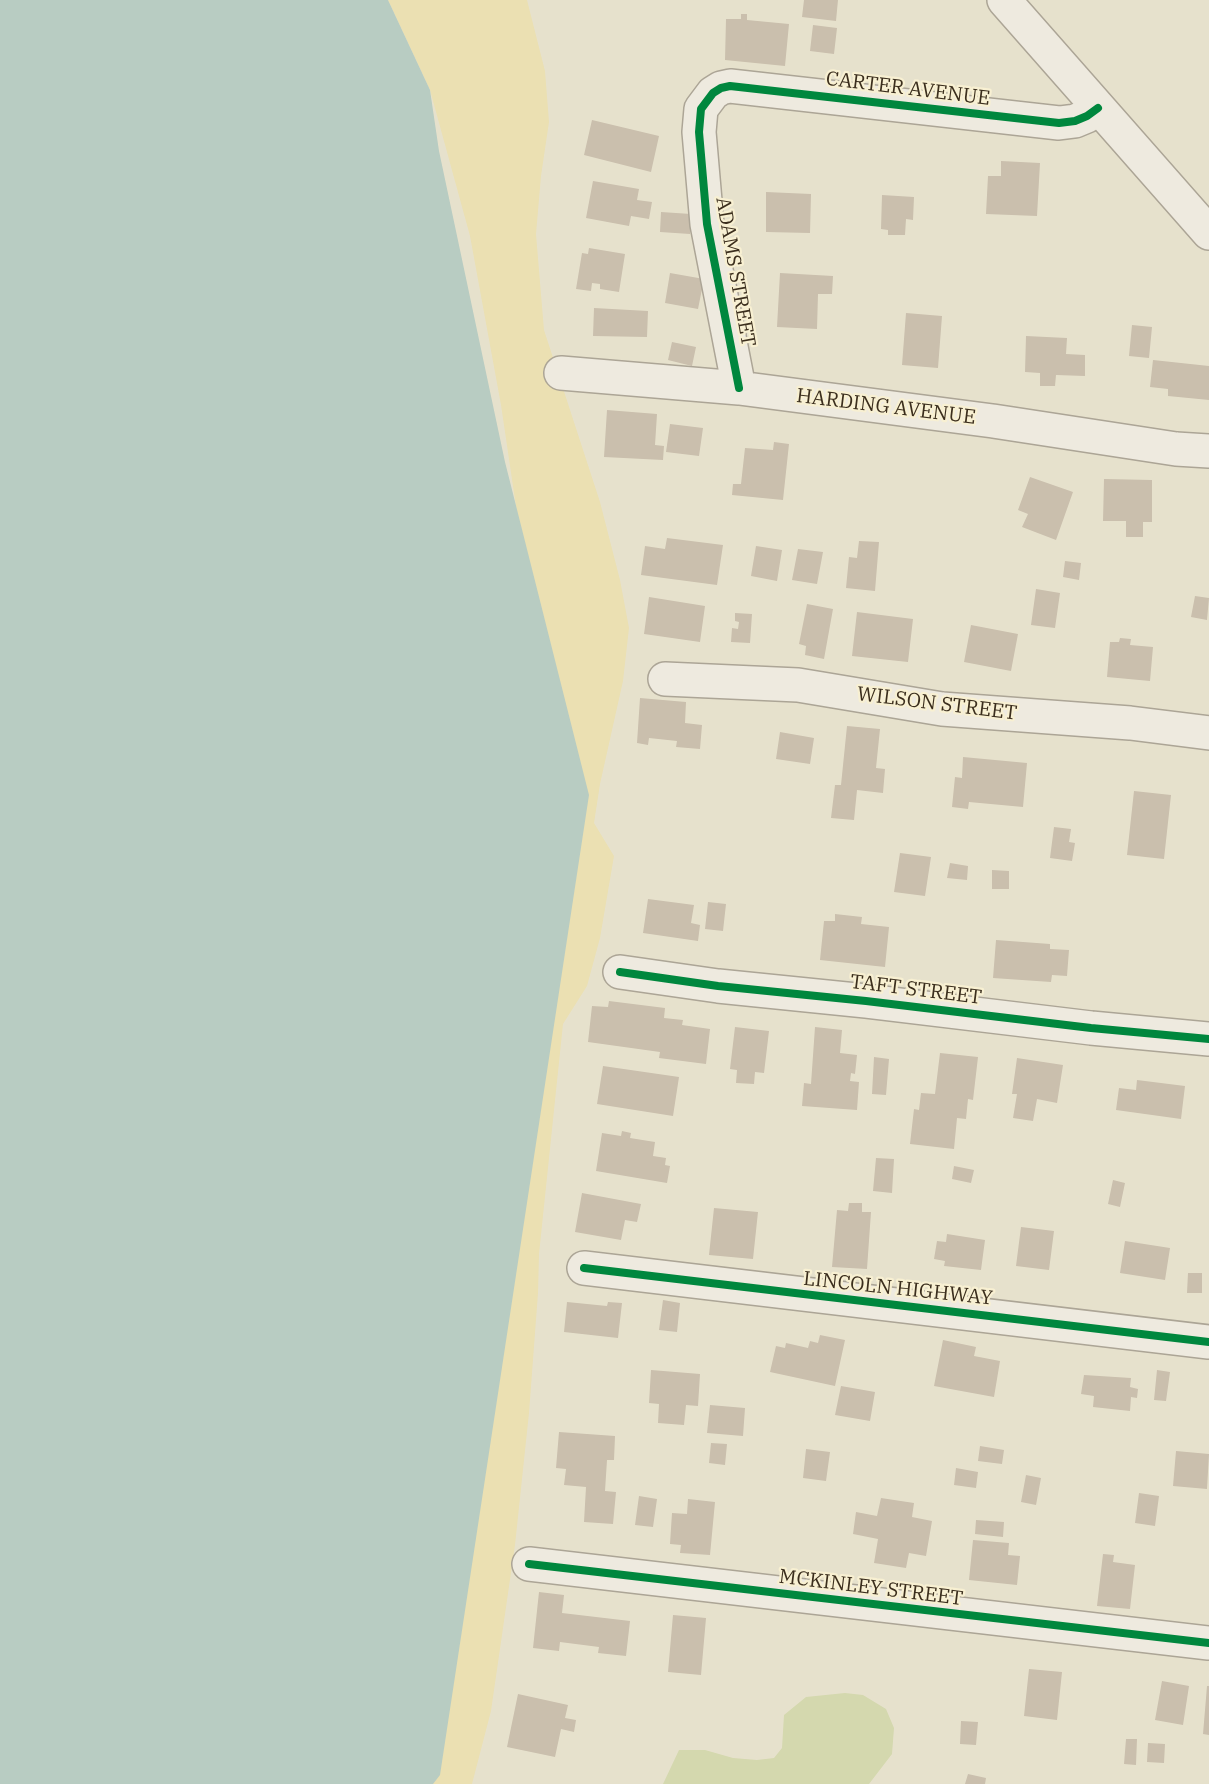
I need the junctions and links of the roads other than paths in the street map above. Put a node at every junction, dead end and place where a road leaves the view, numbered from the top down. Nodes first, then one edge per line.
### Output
1 (1004, 0) edge
2 (713, 93) joint
3 (1098, 108) junction
4 (1209, 233) edge
5 (561, 373) dead end
6 (739, 388) junction
7 (1209, 452) edge
8 (665, 678) dead end
9 (1209, 733) edge
10 (620, 972) dead end
11 (1209, 1039) edge
12 (584, 1268) dead end
13 (1209, 1342) edge
14 (529, 1564) dead end
15 (1209, 1643) edge

1 - 3 street
2 - 3 street, CARTER AVENUE
2 - 6 street, ADAMS STREET
3 - 4 street
5 - 6 street, HARDING AVENUE
6 - 7 street, HARDING AVENUE
8 - 9 street, WILSON STREET
10 - 11 street, TAFT STREET
12 - 13 street, LINCOLN HIGHWAY
14 - 15 street, MCKINLEY STREET

